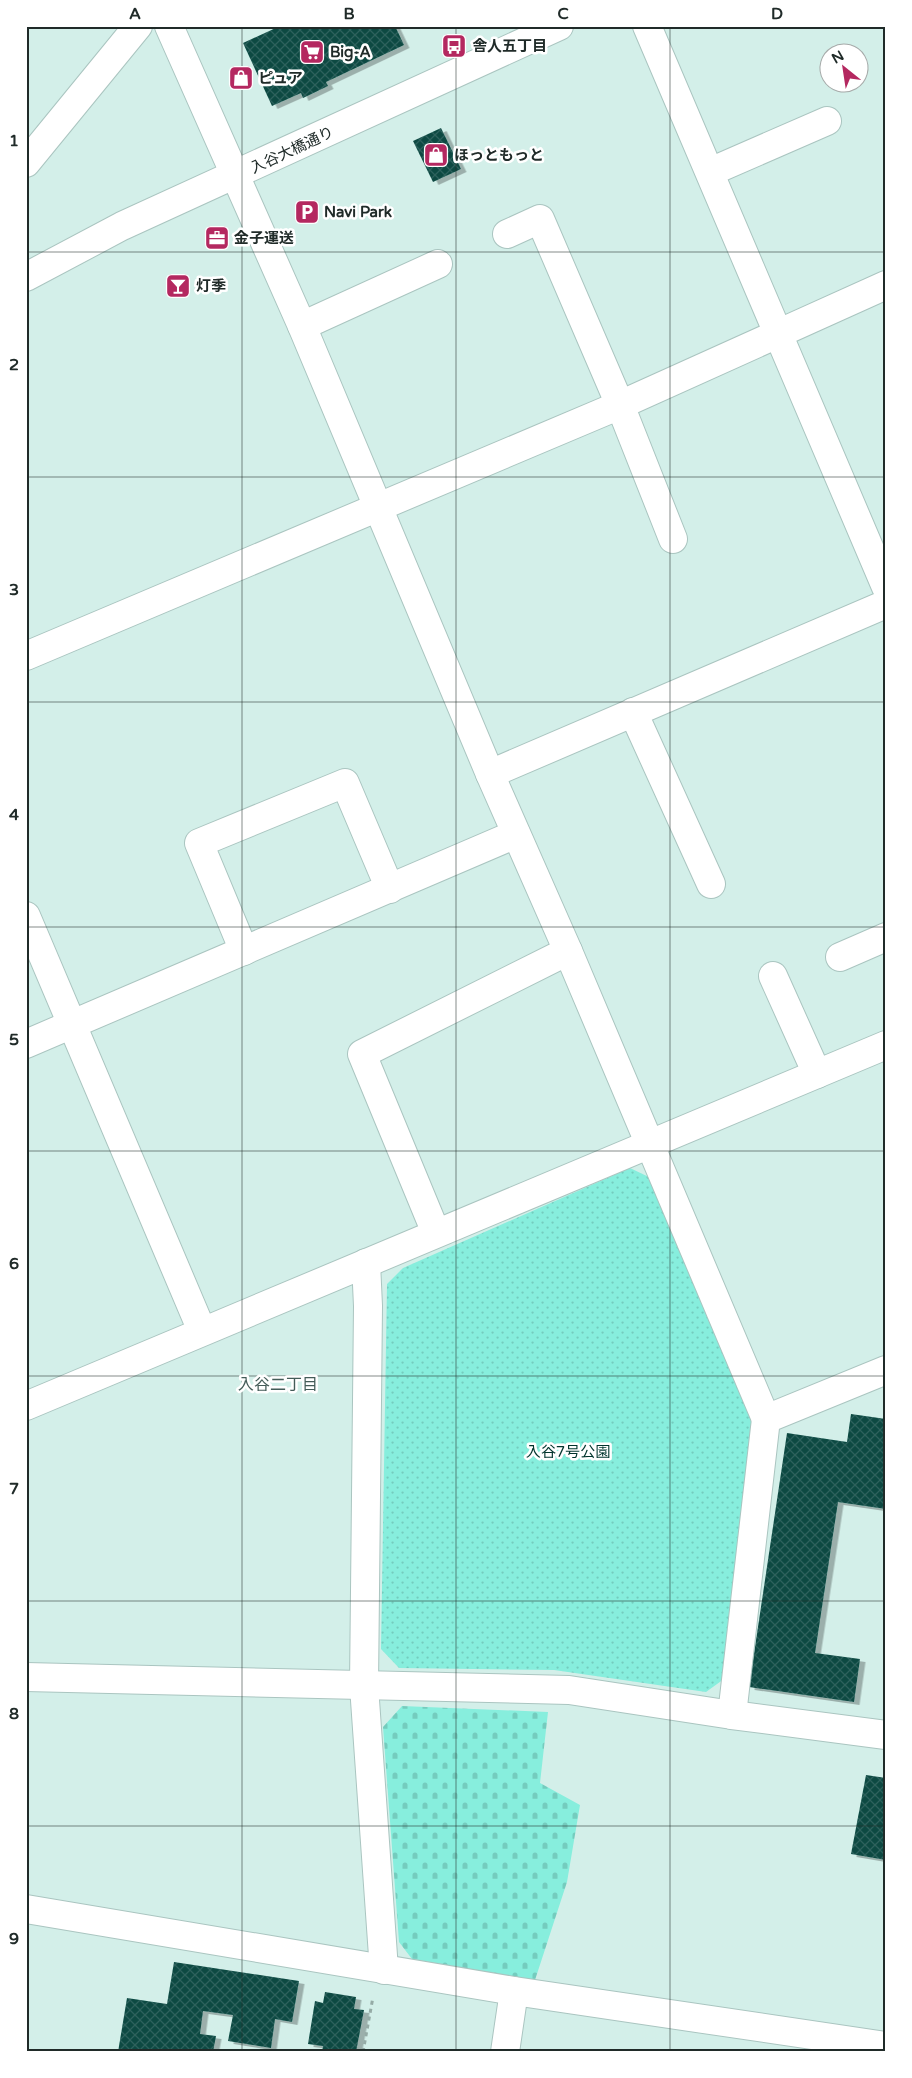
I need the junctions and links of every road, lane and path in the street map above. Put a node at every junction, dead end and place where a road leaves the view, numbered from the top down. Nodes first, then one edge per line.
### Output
1 (138, 26) edge
2 (169, 26) edge
3 (559, 26) edge
4 (647, 26) edge
5 (827, 121) dead end
6 (26, 163) edge
7 (710, 172) junction
8 (236, 175) junction
9 (507, 234) dead end
10 (438, 264) dead end
11 (26, 277) edge
12 (886, 285) edge
13 (302, 326) junction
14 (778, 333) junction
15 (620, 405) junction
16 (377, 507) junction
17 (673, 539) dead end
18 (886, 587) edge
19 (886, 604) edge
20 (26, 656) edge
21 (633, 712) junction
22 (490, 774) junction
23 (516, 834) junction
24 (711, 884) dead end
25 (390, 889) junction
26 (26, 916) edge
27 (886, 937) edge
28 (244, 951) junction
29 (568, 951) junction
30 (840, 957) dead end
31 (773, 976) dead end
32 (71, 1024) junction
33 (26, 1044) edge
34 (886, 1045) edge
35 (817, 1074) junction
36 (650, 1143) junction
37 (436, 1233) junction
38 (366, 1263) junction
39 (202, 1331) junction
40 (886, 1370) edge
41 (26, 1406) edge
42 (766, 1419) junction
43 (26, 1677) edge
44 (364, 1686) junction
45 (732, 1715) junction
46 (886, 1735) edge
47 (26, 1909) edge
48 (381, 1970) junction
49 (514, 1991) junction
50 (886, 2046) edge
51 (363, 2052) edge
52 (505, 2052) edge

1 - 6 street
2 - 8 street
3 - 8 street, 入谷大橋通り
4 - 7 street
5 - 7 street
7 - 14 street
8 - 11 street, 入谷大橋通り
8 - 13 street
9 - 15 street
10 - 13 street
12 - 14 street
13 - 16 street
14 - 15 street
14 - 18 street
15 - 16 street
15 - 17 street
16 - 20 street
16 - 22 street
19 - 21 street
21 - 22 street
21 - 24 street
22 - 23 street
23 - 25 street
23 - 29 street
25 - 28 street
25 - 28 street
26 - 32 street
27 - 30 street
28 - 32 street
29 - 36 street
29 - 37 street
31 - 35 street
32 - 33 street
32 - 39 street
34 - 35 street
35 - 36 street
36 - 37 street
36 - 42 street
37 - 38 street
38 - 39 street
38 - 44 street
39 - 41 street
40 - 42 street
42 - 45 street
43 - 44 street
44 - 45 street
44 - 48 street
45 - 46 street
47 - 48 street
48 - 49 street
48 - 51 path
49 - 50 street
49 - 52 street

